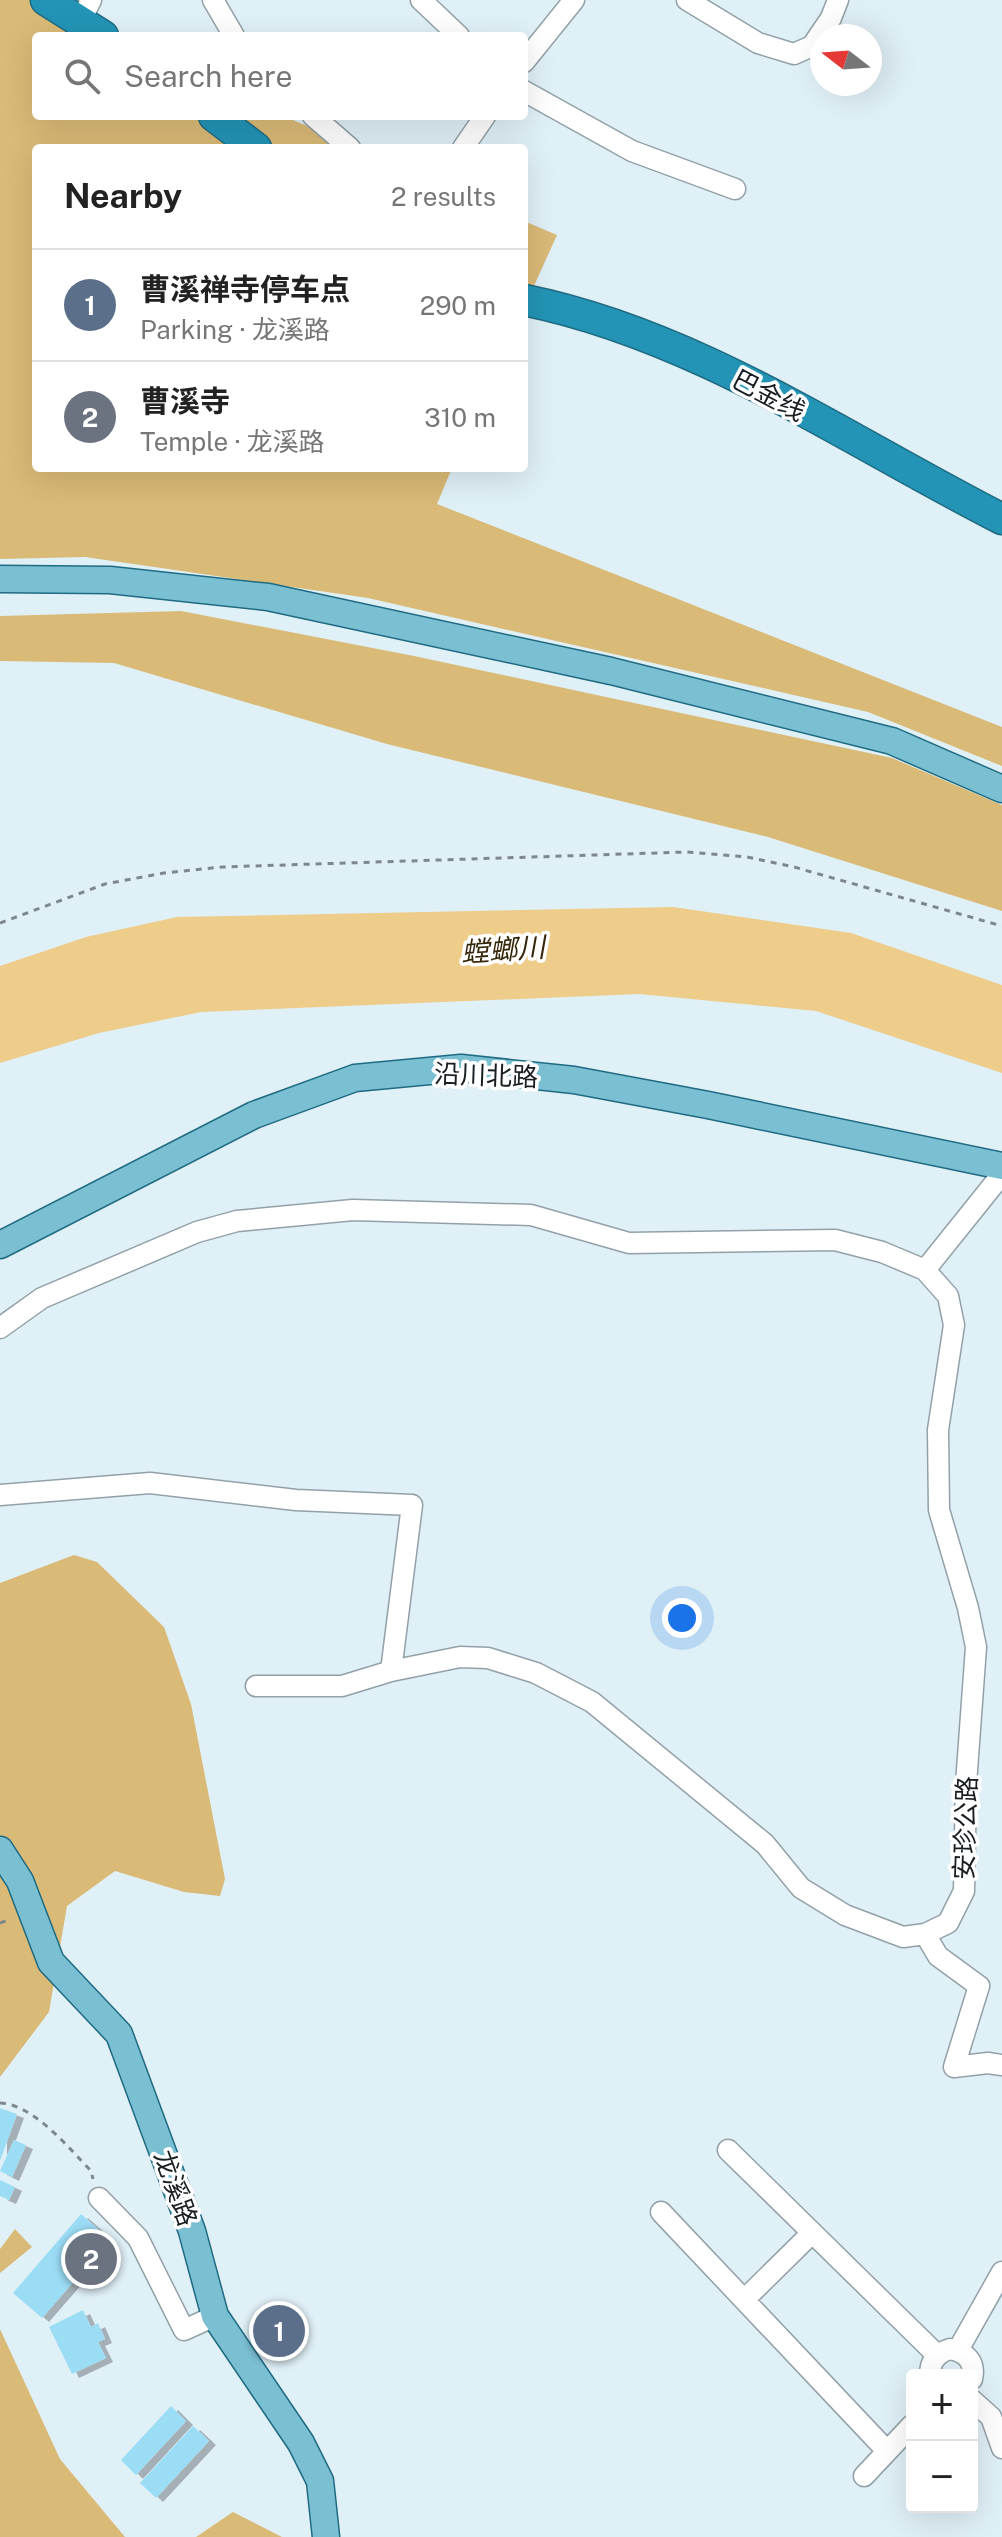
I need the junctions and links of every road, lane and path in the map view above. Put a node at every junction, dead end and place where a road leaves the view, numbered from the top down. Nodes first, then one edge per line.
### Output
1 (46, 0) edge
2 (213, 0) edge
3 (421, 0) edge
4 (574, 0) edge
5 (687, 0) edge
6 (838, 0) edge
7 (91, 19) edge
8 (232, 32) edge
9 (455, 32) edge
10 (528, 57) edge
11 (528, 93) edge
12 (219, 120) edge
13 (318, 120) edge
14 (482, 120) edge
15 (251, 144) edge
16 (345, 144) edge
17 (466, 144) edge
18 (735, 189) dead end
19 (528, 301) edge
20 (1002, 519) edge
21 (0, 579) edge
22 (1002, 789) edge
23 (0, 923) edge
24 (1002, 926) edge
25 (1002, 1166) edge
26 (1002, 1174) edge
27 (0, 1245) edge
28 (925, 1270) junction
29 (0, 1328) edge
30 (0, 1495) edge
31 (391, 1671) junction
32 (256, 1686) dead end
33 (0, 1850) edge
34 (925, 1934) junction
35 (1002, 2065) edge
36 (0, 2103) edge
37 (728, 2150) dead end
38 (99, 2198) joint
39 (661, 2212) dead end
40 (812, 2233) junction
41 (1002, 2272) edge
42 (744, 2300) junction
43 (215, 2316) junction
44 (958, 2350) junction
45 (934, 2365) edge
46 (973, 2369) edge
47 (978, 2405) edge
48 (997, 2420) edge
49 (906, 2431) edge
50 (1002, 2448) edge
51 (887, 2451) junction
52 (864, 2476) dead end
53 (326, 2537) edge

1 - 7 highway
2 - 8 street
3 - 9 street
4 - 10 street
5 - 6 street
11 - 18 street
12 - 15 highway
13 - 16 street
14 - 17 street
19 - 20 highway, 巴金线
21 - 22 main road
23 - 24 path
25 - 27 main road, 沿川北路
26 - 28 street
28 - 29 street
28 - 34 street, 安珍公路
30 - 31 street
31 - 32 street
31 - 34 street
33 - 43 main road, 龙溪路
34 - 35 street
36 - 38 path
37 - 40 street
38 - 43 street
39 - 42 street
40 - 42 street
40 - 45 street
41 - 44 street
42 - 51 street
43 - 53 main road, 龙溪路
44 - 45 street
44 - 46 street
47 - 48 street
48 - 50 street
49 - 51 street
51 - 52 street

